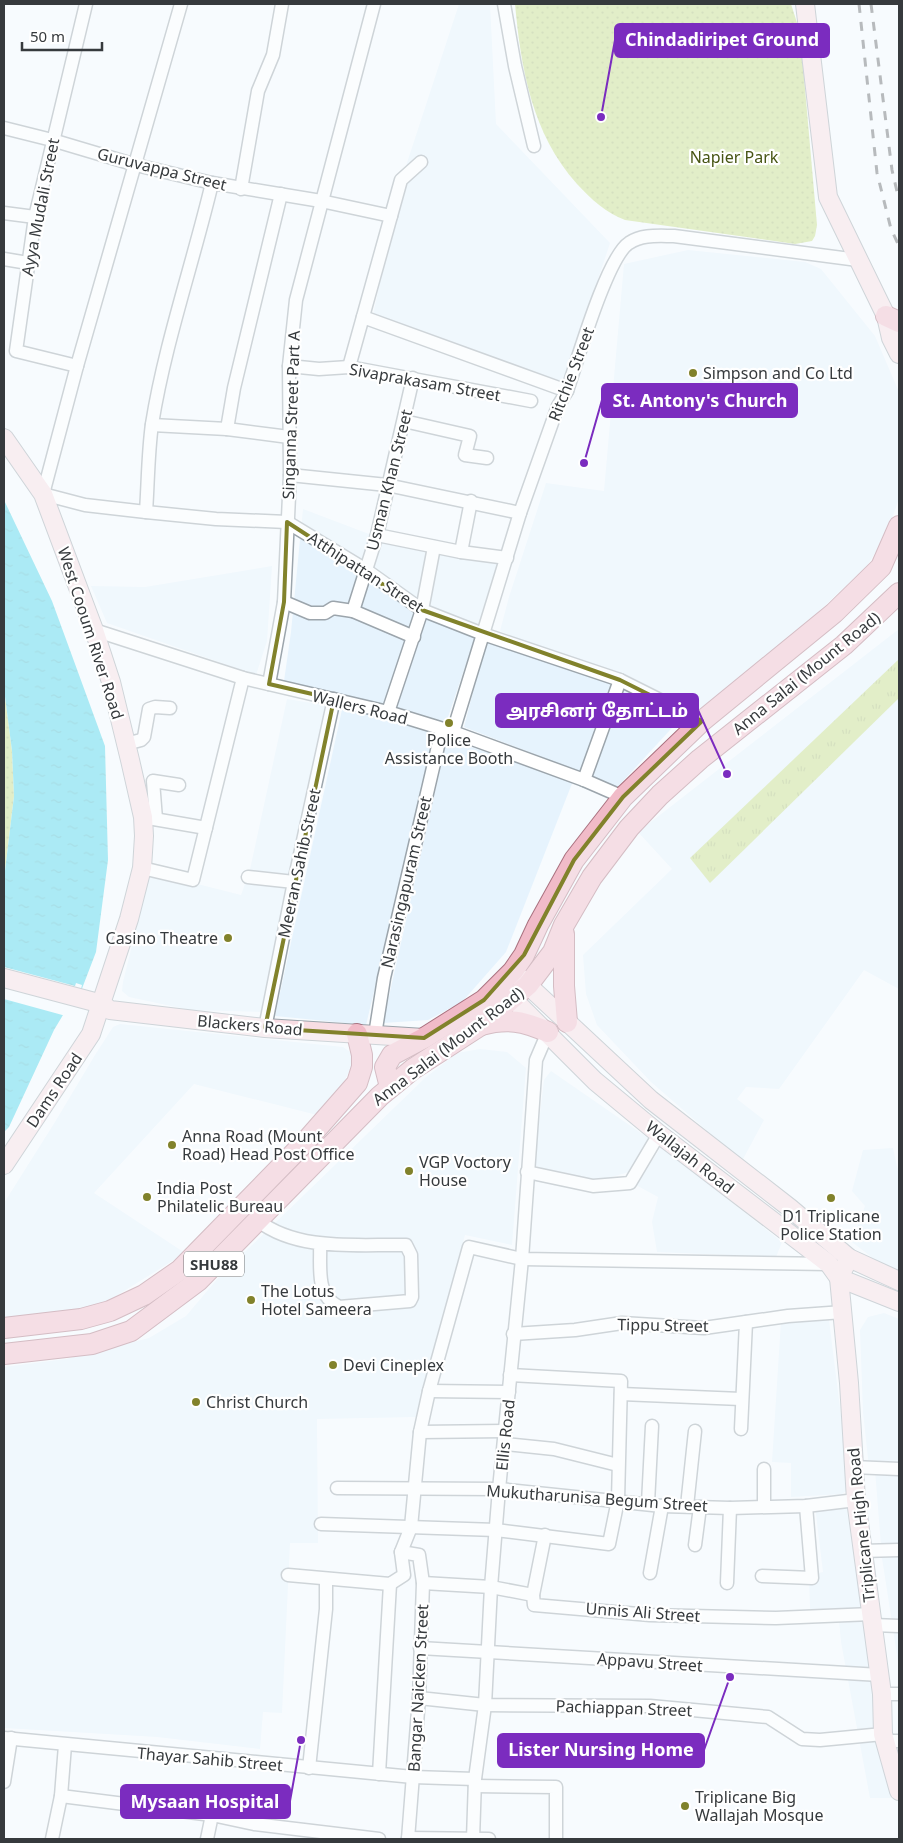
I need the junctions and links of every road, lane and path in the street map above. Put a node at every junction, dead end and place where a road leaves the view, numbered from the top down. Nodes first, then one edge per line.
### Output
1 (86, 4) edge
2 (181, 4) edge
3 (282, 4) edge
4 (374, 4) edge
5 (504, 4) edge
6 (804, 4) edge
7 (4, 128) edge
8 (52, 140) junction
9 (534, 146) dead end
10 (421, 162) dead end
11 (136, 165) junction
12 (212, 183) junction
13 (240, 189) junction
14 (281, 194) junction
15 (322, 201) junction
16 (4, 213) edge
17 (390, 216) junction
18 (35, 217) junction
19 (4, 259) edge
20 (858, 260) junction
21 (28, 263) junction
22 (363, 317) junction
23 (895, 322) edge
24 (899, 354) edge
25 (77, 366) junction
26 (289, 366) junction
27 (349, 367) junction
28 (413, 378) junction
29 (567, 391) junction
30 (531, 401) dead end
31 (404, 422) junction
32 (152, 425) junction
33 (227, 429) junction
34 (289, 437) junction
35 (4, 438) edge
36 (487, 458) dead end
37 (290, 475) junction
38 (387, 485) junction
39 (44, 494) junction
40 (471, 501) junction
41 (146, 512) junction
42 (520, 513) junction
43 (287, 522) junction
44 (899, 526) edge
45 (377, 535) junction
46 (434, 547) junction
47 (461, 552) junction
48 (507, 558) junction
49 (366, 570) junction
50 (897, 598) edge
51 (284, 602) junction
52 (422, 610) junction
53 (353, 611) junction
54 (94, 630) junction
55 (483, 634) junction
56 (414, 637) junction
57 (243, 678) junction
58 (620, 680) junction
59 (269, 684) junction
60 (334, 699) junction
61 (170, 708) dead end
62 (388, 712) junction
63 (702, 721) junction
64 (447, 730) junction
65 (126, 744) junction
66 (584, 780) junction
67 (179, 785) dead end
68 (622, 797) junction
69 (149, 818) junction
70 (206, 828) junction
71 (142, 868) junction
72 (248, 877) dead end
73 (294, 882) junction
74 (564, 925) junction
75 (4, 978) edge
76 (4, 989) edge
77 (513, 989) junction
78 (77, 1004) junction
79 (104, 1009) junction
80 (567, 1022) junction
81 (481, 1025) junction
82 (265, 1028) junction
83 (548, 1032) junction
84 (366, 1035) junction
85 (424, 1038) junction
86 (357, 1083) junction
87 (385, 1091) junction
88 (659, 1134) junction
89 (4, 1165) edge
90 (527, 1172) junction
91 (257, 1220) junction
92 (320, 1244) junction
93 (849, 1258) junction
94 (522, 1259) junction
95 (834, 1271) junction
96 (899, 1281) edge
97 (899, 1302) edge
98 (118, 1307) junction
99 (843, 1312) junction
100 (87, 1318) junction
101 (746, 1322) junction
102 (4, 1328) edge
103 (513, 1334) junction
104 (109, 1338) junction
105 (4, 1354) edge
106 (510, 1375) junction
107 (429, 1391) junction
108 (509, 1392) junction
109 (621, 1394) junction
110 (741, 1399) junction
111 (652, 1426) dead end
112 (741, 1429) dead end
113 (695, 1431) dead end
114 (420, 1432) junction
115 (505, 1437) junction
116 (618, 1465) junction
117 (854, 1467) junction
118 (899, 1469) edge
119 (764, 1470) dead end
120 (337, 1488) dead end
121 (416, 1489) junction
122 (499, 1489) junction
123 (618, 1500) junction
124 (856, 1500) junction
125 (648, 1503) junction
126 (662, 1506) junction
127 (687, 1506) junction
128 (764, 1506) junction
129 (806, 1506) junction
130 (700, 1507) junction
131 (730, 1508) junction
132 (321, 1524) dead end
133 (411, 1527) junction
134 (496, 1530) junction
135 (545, 1535) junction
136 (695, 1545) dead end
137 (899, 1550) edge
138 (861, 1551) junction
139 (401, 1552) junction
140 (650, 1574) dead end
141 (288, 1575) dead end
142 (762, 1576) dead end
143 (326, 1579) junction
144 (423, 1583) junction
145 (727, 1583) dead end
146 (390, 1584) junction
147 (491, 1587) junction
148 (533, 1595) junction
149 (872, 1620) junction
150 (899, 1626) edge
151 (420, 1648) junction
152 (489, 1654) junction
153 (880, 1675) junction
154 (891, 1694) edge
155 (419, 1698) junction
156 (485, 1705) junction
157 (8, 1738) edge
158 (889, 1738) edge
159 (65, 1745) junction
160 (309, 1768) junction
161 (379, 1774) junction
162 (413, 1777) junction
163 (4, 1782) edge
164 (475, 1783) junction
165 (899, 1792) edge
166 (61, 1796) junction
167 (212, 1814) junction
168 (296, 1834) edge
169 (52, 1839) edge
170 (206, 1839) edge
171 (379, 1839) edge
172 (408, 1839) edge
173 (473, 1839) edge
174 (489, 1839) edge
175 (556, 1839) edge

1 - 8 street, Ayya Mudali Street
2 - 11 street
3 - 13 street
4 - 15 street, Singanna Street Part A
5 - 9 street
6 - 20 main road
7 - 8 street, Guruvappa Street
8 - 11 street, Guruvappa Street
8 - 18 street, Ayya Mudali Street
10 - 17 street
11 - 12 street, Guruvappa Street
11 - 25 street
12 - 13 street, Guruvappa Street
12 - 32 street
13 - 14 street, Guruvappa Street
14 - 15 street, Guruvappa Street
14 - 33 street
15 - 17 street, Guruvappa Street
15 - 26 street, Singanna Street Part A
16 - 18 street
17 - 22 street
18 - 21 street, Ayya Mudali Street
19 - 21 street
20 - 23 main road
20 - 29 street, Ritchie Street
21 - 25 street, Ayya Mudali Street
22 - 27 street
22 - 29 street
23 - 24 main road
25 - 39 street
26 - 27 street, Sivaprakasam Street
26 - 34 street, Singanna Street Part A
27 - 28 street, Sivaprakasam Street
28 - 30 street, Sivaprakasam Street
28 - 31 street, Usman Khan Street
29 - 42 street, Ritchie Street
31 - 36 street
31 - 38 street, Usman Khan Street
32 - 33 street
32 - 41 street
33 - 34 street
34 - 37 street, Singanna Street Part A
35 - 39 main road, West Cooum River Road
37 - 38 street
37 - 43 street, Singanna Street Part A
38 - 40 street
38 - 45 street, Usman Khan Street
39 - 41 street, Atthipattan Street
39 - 54 main road, West Cooum River Road
40 - 42 street
40 - 47 street
41 - 43 street, Atthipattan Street
42 - 48 street, Ritchie Street
43 - 49 street, Atthipattan Street
43 - 51 street, Singanna Street Part A
44 - 63 main road, Anna Salai (Mount Road) / SHU88
45 - 46 street
45 - 49 street, Usman Khan Street
46 - 47 street
46 - 52 street
47 - 48 street
48 - 55 street, Ritchie Street
49 - 52 street, Atthipattan Street
49 - 53 street, Usman Khan Street
50 - 74 main road, Anna Salai (Mount Road) / SHU88
51 - 53 street
51 - 59 street, Singanna Street Part A
52 - 55 street, Atthipattan Street
52 - 56 street
53 - 56 street
54 - 57 street, Wallers Road
54 - 65 main road, West Cooum River Road
55 - 58 street, Atthipattan Street
55 - 64 street, Ritchie Street
56 - 62 street
57 - 59 street, Wallers Road
57 - 70 street
58 - 63 street, Atthipattan Street
58 - 66 street
59 - 60 street, Wallers Road
60 - 62 street, Wallers Road
60 - 73 street, Meeran Sahib Street
61 - 65 street
62 - 64 street, Wallers Road
63 - 68 main road, Anna Salai (Mount Road) / SHU88
64 - 66 street, Wallers Road
64 - 84 street, Narasingapuram Street
65 - 69 main road, West Cooum River Road
66 - 68 street, Wallers Road
67 - 69 street
68 - 77 main road, Anna Salai (Mount Road) / SHU88
69 - 70 street
69 - 71 main road, West Cooum River Road
70 - 71 street
71 - 79 main road, West Cooum River Road
72 - 73 street
73 - 82 street, Meeran Sahib Street
74 - 77 main road, Anna Salai (Mount Road) / SHU88
74 - 80 main road
75 - 78 main road
76 - 78 main road
77 - 80 main road, Wallajah Road
77 - 81 main road, Anna Salai (Mount Road) / SHU88
77 - 83 main road, Wallajah Road
77 - 85 main road, Anna Salai (Mount Road) / SHU88
78 - 79 main road, Blackers Road
79 - 82 main road, Blackers Road
79 - 89 main road, Dams Road
80 - 93 main road, Wallajah Road
81 - 83 main road
81 - 87 main road, Anna Salai (Mount Road) / SHU88
82 - 84 main road, Blackers Road
83 - 88 main road, Wallajah Road
83 - 90 street, Ellis Road
84 - 85 main road, Blackers Road
84 - 86 main road
85 - 87 main road, Anna Salai (Mount Road)
86 - 87 main road
86 - 98 main road, Anna Salai (Mount Road) / SHU88
87 - 91 main road, Anna Salai (Mount Road) / SHU88
88 - 90 street
88 - 95 main road, Wallajah Road
90 - 94 street, Ellis Road
91 - 92 street
91 - 104 main road, Anna Salai (Mount Road) / SHU88
92 - 92 street
93 - 95 main road
93 - 96 main road, Wallajah Road
94 - 95 street
94 - 103 street, Ellis Road
94 - 107 street
95 - 97 main road, Wallajah Road
95 - 99 main road, Triplicane High Road
98 - 100 main road, Anna Salai (Mount Road) / SHU88
98 - 104 main road
99 - 101 street, Tippu Street
99 - 117 main road, Triplicane High Road
100 - 102 main road, Anna Salai (Mount Road) / SHU88
100 - 104 main road
101 - 103 street, Tippu Street
101 - 110 street
103 - 106 street, Ellis Road
104 - 105 main road, Anna Salai (Mount Road) / SHU88
106 - 108 street, Ellis Road
106 - 109 street
107 - 108 street
107 - 114 street
108 - 115 street, Ellis Road
109 - 110 street
109 - 116 street
110 - 112 street
111 - 125 street
113 - 127 street
114 - 115 street
114 - 121 street
115 - 116 street
115 - 122 street, Ellis Road
116 - 123 street
117 - 118 street
117 - 124 main road, Triplicane High Road
119 - 128 street
120 - 121 street, Mukutharunisa Begum Street
121 - 122 street, Mukutharunisa Begum Street
121 - 133 street
122 - 123 street, Mukutharunisa Begum Street
122 - 134 street, Ellis Road
123 - 125 street, Mukutharunisa Begum Street
123 - 135 street
124 - 129 street, Mukutharunisa Begum Street
124 - 138 main road, Triplicane High Road
125 - 126 street, Mukutharunisa Begum Street
126 - 127 street, Mukutharunisa Begum Street
126 - 140 street
127 - 130 street, Mukutharunisa Begum Street
128 - 129 street, Mukutharunisa Begum Street
128 - 131 street, Mukutharunisa Begum Street
129 - 142 street
130 - 131 street, Mukutharunisa Begum Street
130 - 136 street
131 - 145 street
132 - 133 street
133 - 134 street
133 - 139 street
134 - 135 street
134 - 147 street, Ellis Road
135 - 148 street
137 - 138 street
138 - 149 main road, Triplicane High Road
139 - 144 street, Bangar Naicken Street
139 - 146 street
141 - 143 street
143 - 146 street
143 - 160 street
144 - 147 street, Unnis Ali Street
144 - 151 street, Bangar Naicken Street
146 - 161 street
147 - 148 street, Unnis Ali Street
147 - 152 street, Ellis Road
148 - 149 street, Unnis Ali Street
149 - 150 street
149 - 153 main road, Triplicane High Road
151 - 152 street, Appavu Street
151 - 155 street, Bangar Naicken Street
152 - 153 street, Appavu Street
152 - 156 street, Ellis Road
153 - 154 main road, Triplicane High Road
154 - 158 main road, Triplicane High Road
155 - 156 street, Pachiappan Street
155 - 162 street, Bangar Naicken Street
156 - 158 street, Pachiappan Street
156 - 164 street, Ellis Road
157 - 159 street, Thayar Sahib Street
157 - 163 street
158 - 165 main road, Triplicane High Road
159 - 160 street, Thayar Sahib Street
159 - 166 street
160 - 161 street, Thayar Sahib Street
161 - 162 street, Thayar Sahib Street
162 - 164 street, Thayar Sahib Street
162 - 172 street, Bangar Naicken Street
164 - 173 street, Ellis Road
164 - 175 street, Thayar Sahib Street
166 - 167 street
166 - 169 street
167 - 168 street
167 - 170 street
168 - 171 street
172 - 173 street
173 - 174 street

